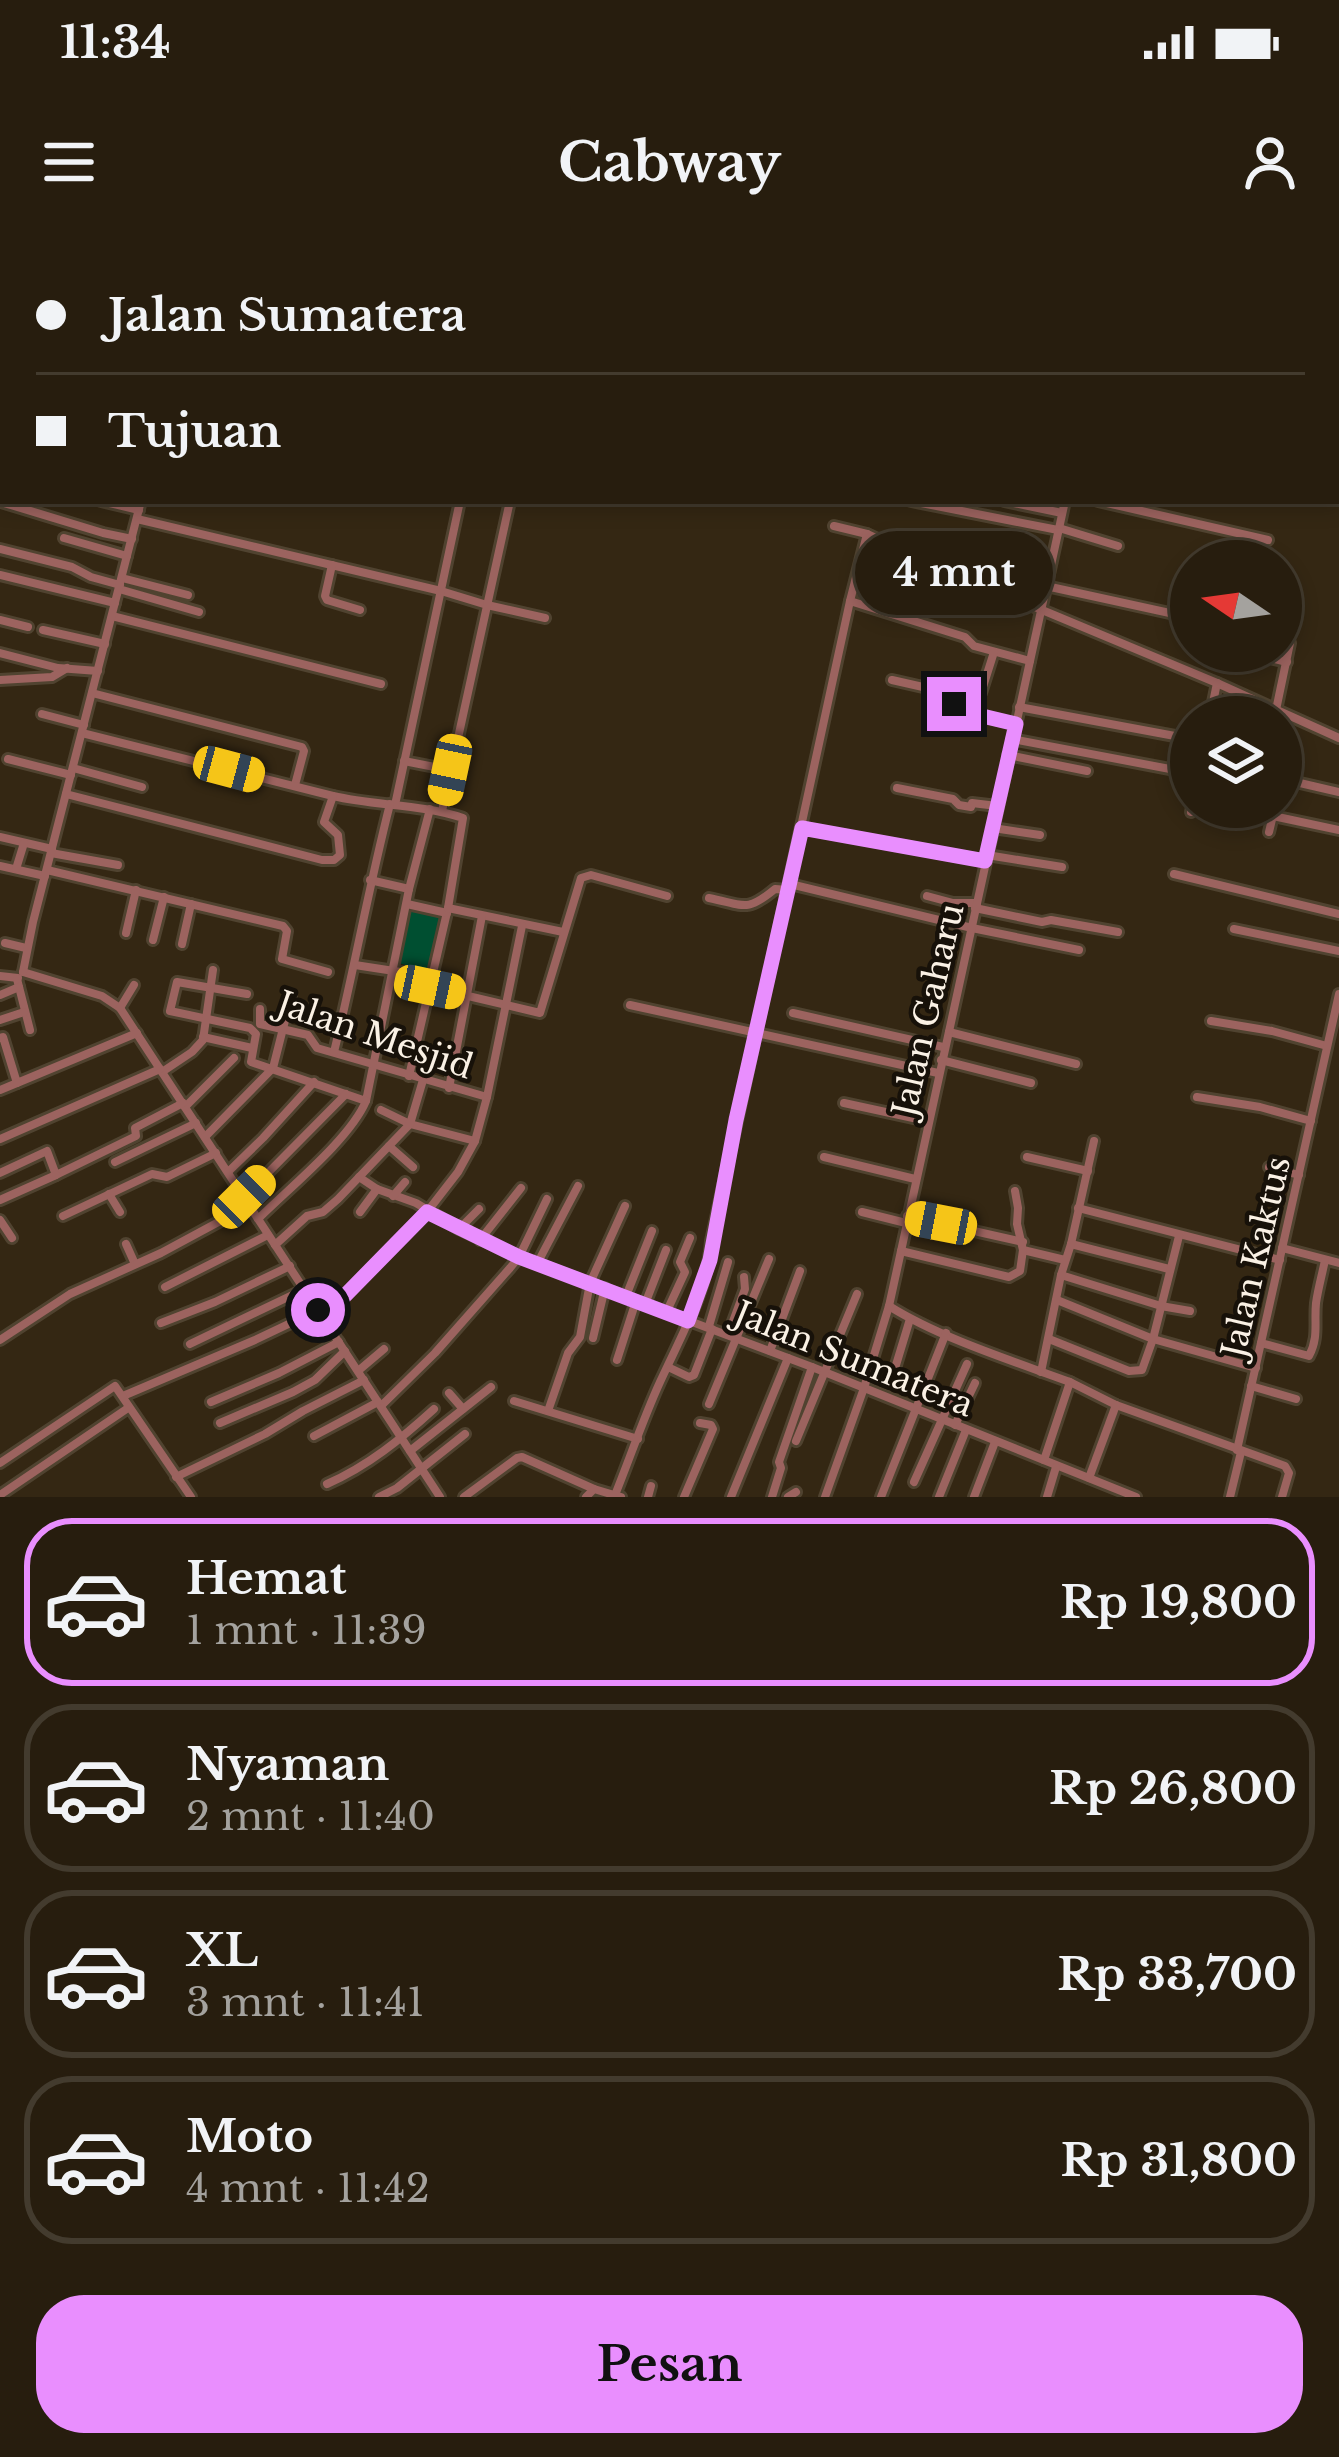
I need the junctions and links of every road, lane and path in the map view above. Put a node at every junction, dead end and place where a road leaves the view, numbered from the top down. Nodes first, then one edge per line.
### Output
1 (8, 504) edge
2 (459, 504) edge
3 (509, 504) edge
4 (927, 504) edge
5 (1018, 504) edge
6 (1064, 504) edge
7 (1111, 504) edge
8 (139, 510) edge
9 (1062, 513) junction
10 (834, 526) dead end
11 (1059, 529) junction
12 (867, 534) junction
13 (64, 538) dead end
14 (131, 539) junction
15 (1268, 540) dead end
16 (1118, 546) dead end
17 (0, 549) edge
18 (127, 556) junction
19 (332, 565) junction
20 (0, 574) edge
21 (120, 584) junction
22 (1046, 586) junction
23 (441, 590) junction
24 (188, 595) dead end
25 (850, 601) junction
26 (115, 604) junction
27 (488, 605) junction
28 (1041, 609) junction
29 (360, 610) dead end
30 (199, 612) dead end
31 (1170, 613) edge
32 (112, 616) junction
33 (545, 618) dead end
34 (0, 620) edge
35 (28, 627) dead end
36 (43, 630) dead end
37 (105, 644) junction
38 (994, 652) junction
39 (0, 653) edge
40 (1030, 661) junction
41 (67, 668) junction
42 (98, 671) junction
43 (0, 680) edge
44 (892, 680) dead end
45 (1217, 683) junction
46 (381, 684) dead end
47 (92, 693) junction
48 (957, 695) junction
49 (1214, 696) edge
50 (1244, 696) edge
51 (1019, 707) junction
52 (42, 714) dead end
53 (1302, 722) edge
54 (1016, 724) junction
55 (83, 729) junction
56 (1170, 735) edge
57 (1339, 738) edge
58 (1012, 739) junction
59 (1009, 755) junction
60 (8, 759) dead end
61 (404, 761) junction
62 (1170, 769) edge
63 (450, 770) junction
64 (1087, 771) dead end
65 (72, 772) junction
66 (1302, 784) edge
67 (295, 786) junction
68 (142, 787) dead end
69 (897, 788) dead end
70 (1339, 792) edge
71 (66, 794) junction
72 (333, 796) junction
73 (392, 805) junction
74 (997, 806) junction
75 (430, 808) junction
76 (442, 811) junction
77 (1302, 819) edge
78 (802, 828) junction
79 (993, 828) junction
80 (1270, 828) edge
81 (1339, 830) edge
82 (1269, 832) dead end
83 (1040, 835) dead end
84 (0, 837) edge
85 (24, 843) junction
86 (52, 851) junction
87 (986, 858) junction
88 (118, 865) dead end
89 (0, 866) edge
90 (1062, 867) dead end
91 (16, 869) junction
92 (46, 873) junction
93 (1174, 874) dead end
94 (370, 880) junction
95 (789, 887) junction
96 (409, 889) junction
97 (136, 890) junction
98 (667, 896) dead end
99 (927, 896) dead end
100 (164, 897) junction
101 (709, 898) dead end
102 (191, 904) junction
103 (407, 904) junction
104 (976, 906) junction
105 (447, 911) junction
106 (1339, 914) edge
107 (482, 916) junction
108 (522, 926) junction
109 (972, 928) junction
110 (1234, 929) dead end
111 (562, 932) junction
112 (1118, 932) dead end
113 (126, 933) dead end
114 (154, 940) dead end
115 (4, 943) dead end
116 (182, 944) dead end
117 (27, 948) junction
118 (1079, 950) dead end
119 (1339, 951) edge
120 (355, 965) junction
121 (213, 970) dead end
122 (328, 972) dead end
123 (393, 972) junction
124 (0, 976) edge
125 (20, 979) junction
126 (431, 982) junction
127 (134, 985) dead end
128 (210, 986) junction
129 (247, 994) dead end
130 (1339, 994) edge
131 (0, 995) edge
132 (467, 995) junction
133 (291, 997) dead end
134 (506, 1004) junction
135 (630, 1005) dead end
136 (120, 1008) junction
137 (260, 1009) dead end
138 (24, 1012) junction
139 (793, 1013) dead end
140 (204, 1018) junction
141 (0, 1020) edge
142 (1211, 1022) dead end
143 (30, 1030) dead end
144 (283, 1030) junction
145 (949, 1032) junction
146 (137, 1033) junction
147 (757, 1034) junction
148 (203, 1037) junction
149 (0, 1038) edge
150 (1328, 1046) junction
151 (943, 1047) junction
152 (252, 1048) junction
153 (334, 1052) junction
154 (234, 1058) dead end
155 (941, 1060) junction
156 (375, 1064) junction
157 (1076, 1064) dead end
158 (273, 1068) junction
159 (161, 1070) junction
160 (938, 1072) junction
161 (410, 1076) junction
162 (423, 1080) junction
163 (314, 1082) junction
164 (16, 1083) junction
165 (1030, 1083) dead end
166 (449, 1088) junction
167 (0, 1090) edge
168 (346, 1094) junction
169 (488, 1097) junction
170 (1197, 1097) dead end
171 (366, 1101) junction
172 (844, 1103) dead end
173 (184, 1105) junction
174 (381, 1110) dead end
175 (927, 1121) junction
176 (1311, 1121) junction
177 (196, 1123) junction
178 (410, 1124) junction
179 (205, 1137) junction
180 (0, 1139) edge
181 (475, 1141) junction
182 (1094, 1142) dead end
183 (388, 1146) junction
184 (216, 1153) junction
185 (824, 1157) dead end
186 (1027, 1157) dead end
187 (115, 1162) dead end
188 (413, 1167) dead end
189 (1269, 1167) dead end
190 (1088, 1171) junction
191 (228, 1172) junction
192 (0, 1174) edge
193 (56, 1175) junction
194 (1299, 1175) junction
195 (359, 1177) junction
196 (915, 1179) junction
197 (405, 1183) dead end
198 (578, 1186) dead end
199 (520, 1188) dead end
200 (376, 1190) junction
201 (1015, 1191) dead end
202 (110, 1194) junction
203 (393, 1196) junction
204 (547, 1199) dead end
205 (0, 1200) edge
206 (247, 1201) junction
207 (625, 1206) dead end
208 (1078, 1208) junction
209 (478, 1209) dead end
210 (120, 1212) dead end
211 (360, 1212) dead end
212 (427, 1212) junction
213 (862, 1212) dead end
214 (63, 1216) dead end
215 (258, 1219) junction
216 (0, 1220) edge
217 (906, 1220) junction
218 (459, 1229) junction
219 (652, 1231) dead end
220 (268, 1234) junction
221 (1178, 1236) junction
222 (13, 1238) dead end
223 (689, 1238) dead end
224 (480, 1240) junction
225 (126, 1244) dead end
226 (1071, 1244) junction
227 (275, 1245) junction
228 (1023, 1246) junction
229 (1282, 1248) junction
230 (666, 1250) dead end
231 (901, 1251) junction
232 (519, 1257) junction
233 (769, 1259) dead end
234 (1065, 1260) junction
235 (1280, 1260) junction
236 (1325, 1261) junction
237 (728, 1262) dead end
238 (1339, 1263) edge
239 (135, 1264) junction
240 (537, 1264) junction
241 (290, 1267) junction
242 (1169, 1269) junction
243 (800, 1271) dead end
244 (1061, 1275) junction
245 (744, 1277) dead end
246 (590, 1283) junction
247 (165, 1287) dead end
248 (605, 1288) junction
249 (304, 1289) junction
250 (856, 1294) dead end
251 (626, 1296) junction
252 (1057, 1300) junction
253 (640, 1302) junction
254 (889, 1306) junction
255 (1161, 1306) junction
256 (1190, 1311) dead end
257 (665, 1313) junction
258 (321, 1314) junction
259 (910, 1319) junction
260 (688, 1321) junction
261 (161, 1323) dead end
262 (710, 1328) junction
263 (946, 1333) junction
264 (733, 1337) junction
265 (593, 1339) dead end
266 (1049, 1339) junction
267 (1153, 1339) junction
268 (0, 1340) edge
269 (1261, 1343) junction
270 (190, 1344) dead end
271 (342, 1346) junction
272 (385, 1348) dead end
273 (770, 1351) junction
274 (788, 1358) junction
275 (617, 1360) dead end
276 (967, 1364) dead end
277 (896, 1365) dead end
278 (668, 1367) junction
279 (812, 1367) junction
280 (1256, 1368) junction
281 (824, 1371) junction
282 (1041, 1372) junction
283 (361, 1376) junction
284 (1070, 1382) junction
285 (975, 1383) dead end
286 (1251, 1386) junction
287 (491, 1387) dead end
288 (864, 1388) junction
289 (448, 1393) dead end
290 (123, 1396) junction
291 (1296, 1400) dead end
292 (514, 1401) dead end
293 (211, 1402) dead end
294 (380, 1404) junction
295 (709, 1404) dead end
296 (1116, 1405) junction
297 (128, 1408) junction
298 (434, 1409) dead end
299 (463, 1409) junction
300 (916, 1409) junction
301 (548, 1411) junction
302 (941, 1420) junction
303 (220, 1423) dead end
304 (700, 1423) dead end
305 (955, 1425) junction
306 (966, 1430) junction
307 (465, 1434) dead end
308 (314, 1436) dead end
309 (402, 1438) junction
310 (638, 1438) junction
311 (796, 1441) dead end
312 (995, 1442) junction
313 (1239, 1450) junction
314 (410, 1451) junction
315 (1044, 1460) junction
316 (0, 1463) edge
317 (422, 1467) junction
318 (1056, 1467) junction
319 (176, 1477) junction
320 (1089, 1478) junction
321 (914, 1482) dead end
322 (327, 1484) dead end
323 (651, 1486) dead end
324 (594, 1489) junction
325 (1109, 1492) edge
326 (0, 1495) edge
327 (618, 1496) edge
328 (191, 1497) edge
329 (379, 1497) edge
330 (439, 1497) edge
331 (464, 1497) edge
332 (586, 1497) edge
333 (648, 1497) edge
334 (684, 1497) edge
335 (731, 1497) edge
336 (772, 1497) edge
337 (825, 1497) edge
338 (881, 1497) edge
339 (939, 1497) edge
340 (974, 1497) edge
341 (1047, 1497) edge
342 (1136, 1497) edge
343 (1230, 1497) edge
344 (1282, 1497) edge

1 - 14 street
2 - 23 street
3 - 27 street
4 - 11 street
5 - 9 street
6 - 9 street, Jalan Gaharu
7 - 15 street
8 - 14 street
8 - 19 street
9 - 11 street, Jalan Gaharu
10 - 12 street
11 - 16 street
11 - 22 street, Jalan Gaharu
12 - 25 street
12 - 28 street
13 - 18 street
14 - 18 street
17 - 21 street
18 - 21 street
19 - 23 street
19 - 29 street
20 - 26 street
21 - 24 street
21 - 26 street
21 - 30 street
22 - 28 street, Jalan Gaharu
22 - 31 street
23 - 27 street
23 - 61 street
25 - 38 street
25 - 78 street
26 - 32 street
27 - 33 street
27 - 63 street
28 - 40 street, Jalan Gaharu
28 - 45 street
32 - 37 street
32 - 46 street
34 - 35 street
36 - 37 street
37 - 42 street
38 - 40 street
38 - 48 street
39 - 41 street
40 - 51 street, Jalan Gaharu
41 - 42 street
41 - 43 street
42 - 47 street
44 - 48 street
45 - 49 street
45 - 50 street
47 - 55 street
47 - 67 street
48 - 54 street
51 - 54 street, Jalan Gaharu
51 - 56 street
52 - 55 street
53 - 57 street
54 - 58 street, Jalan Gaharu
55 - 65 street
55 - 67 street
58 - 59 street, Jalan Gaharu
58 - 62 street
59 - 64 street
59 - 74 street, Jalan Gaharu
60 - 65 street
61 - 63 street
61 - 73 street
63 - 76 street
65 - 68 street
65 - 71 street
66 - 70 street
67 - 72 street
69 - 74 street
71 - 72 street
71 - 86 street
72 - 73 street
73 - 75 street
73 - 94 street
74 - 79 street, Jalan Gaharu
75 - 76 street
75 - 96 street
76 - 105 street
77 - 81 street
78 - 87 street
78 - 95 street
79 - 83 street
79 - 87 street, Jalan Gaharu
80 - 82 street
84 - 85 street
85 - 86 street
85 - 91 street
86 - 88 street
86 - 92 street
87 - 90 street
87 - 104 street, Jalan Gaharu
89 - 91 street
91 - 92 street
92 - 97 street
92 - 117 street
93 - 106 street
94 - 96 street
94 - 120 street
95 - 101 street
95 - 109 street
95 - 147 street
96 - 103 street
97 - 100 street
97 - 113 street
98 - 111 street
99 - 104 street
100 - 102 street
100 - 114 street
102 - 116 street
102 - 122 street
103 - 105 street
103 - 123 street
104 - 109 street, Jalan Gaharu
104 - 112 street
105 - 107 street
105 - 126 street
107 - 108 street
107 - 132 street
108 - 111 street
108 - 134 street
109 - 118 street
109 - 145 street, Jalan Gaharu
110 - 119 street
111 - 134 street
115 - 117 street
117 - 125 street
120 - 123 street
120 - 153 street
121 - 128 street
123 - 126 street
123 - 156 street
124 - 125 street
125 - 131 street
125 - 136 street
125 - 138 street
126 - 132 street
126 - 161 street
127 - 136 street
128 - 129 street
128 - 140 street
128 - 140 street
130 - 150 street, Jalan Kaktus
132 - 134 street
132 - 166 street
133 - 144 street
134 - 169 street
135 - 147 street
136 - 146 street
137 - 144 street, Jalan Mesjid
138 - 141 street
138 - 143 street
139 - 151 street
140 - 148 street
140 - 152 street
142 - 150 street
144 - 153 street, Jalan Mesjid
144 - 158 street
145 - 151 street, Jalan Gaharu
145 - 157 street
146 - 159 street
146 - 164 street
147 - 160 street
147 - 260 street
148 - 152 street
148 - 159 street
149 - 164 street
150 - 176 street, Jalan Kaktus
151 - 155 street, Jalan Gaharu
152 - 158 street
153 - 156 street, Jalan Mesjid
154 - 173 street
155 - 160 street, Jalan Gaharu
155 - 165 street
156 - 161 street, Jalan Mesjid
156 - 171 street
158 - 163 street
158 - 179 street
159 - 173 street
159 - 180 street
160 - 175 street, Jalan Gaharu
161 - 162 street, Jalan Mesjid
162 - 166 street, Jalan Mesjid
162 - 178 street
163 - 168 street
163 - 191 street
164 - 167 street
166 - 169 street, Jalan Mesjid
168 - 171 street
168 - 206 street
169 - 181 street
170 - 176 street
171 - 215 street
172 - 175 street
173 - 177 street
173 - 193 street
174 - 178 street
175 - 196 street, Jalan Gaharu
176 - 194 street, Jalan Kaktus
177 - 179 street
177 - 187 street
178 - 181 street
178 - 183 street
179 - 184 street
181 - 212 street
182 - 190 street
183 - 188 street
183 - 195 street
184 - 191 street
184 - 202 street
185 - 196 street
186 - 190 street
189 - 194 street
190 - 208 street
191 - 206 street
192 - 193 street
193 - 205 street
194 - 229 street, Jalan Kaktus
195 - 200 street, Jalan Sumatera
195 - 227 street
196 - 217 street, Jalan Gaharu
197 - 203 street
198 - 240 street
199 - 224 street
200 - 203 street, Jalan Sumatera
200 - 211 street
201 - 228 street
202 - 210 street
202 - 214 street
203 - 212 street, Jalan Sumatera
204 - 232 street
206 - 215 street
206 - 239 street
207 - 246 street
208 - 221 street
208 - 226 street
209 - 218 street
212 - 218 street, Jalan Sumatera
212 - 258 street
213 - 217 street
215 - 220 street
216 - 222 street
217 - 228 street
217 - 231 street, Jalan Gaharu
218 - 224 street, Jalan Sumatera
219 - 251 street
220 - 227 street
220 - 247 street
221 - 235 street
221 - 242 street
223 - 257 street
224 - 232 street, Jalan Sumatera
225 - 239 street
226 - 234 street
226 - 242 street
227 - 241 street
228 - 231 street
228 - 234 street
229 - 235 street, Jalan Kaktus
229 - 236 street
230 - 253 street
231 - 254 street, Jalan Gaharu
232 - 240 street, Jalan Sumatera
232 - 294 street
233 - 264 street
234 - 244 street
235 - 269 street, Jalan Kaktus
236 - 238 street
236 - 269 street
237 - 262 street
239 - 268 street
240 - 246 street, Jalan Sumatera
241 - 249 street
241 - 261 street
242 - 255 street
243 - 273 street
244 - 252 street
244 - 255 street
245 - 264 street
246 - 248 street, Jalan Sumatera
246 - 301 street
248 - 251 street, Jalan Sumatera
248 - 265 street
249 - 258 street
249 - 270 street
250 - 281 street
251 - 253 street, Jalan Sumatera
252 - 266 street
252 - 267 street
253 - 257 street, Jalan Sumatera
253 - 275 street
254 - 259 street
254 - 288 street, Jalan Gaharu
255 - 256 street
255 - 267 street
257 - 260 street, Jalan Sumatera
258 - 271 street
258 - 290 street
259 - 263 street
259 - 277 street
260 - 262 street, Jalan Sumatera
260 - 278 street
262 - 264 street, Jalan Sumatera
262 - 278 street
263 - 282 street
263 - 300 street
264 - 273 street, Jalan Sumatera
264 - 295 street
266 - 267 street
266 - 282 street
267 - 280 street
269 - 280 street, Jalan Kaktus
271 - 283 street
271 - 293 street
271 - 303 street
272 - 283 street
273 - 274 street, Jalan Sumatera
274 - 279 street, Jalan Sumatera
274 - 335 street
276 - 302 street
278 - 310 street
279 - 281 street, Jalan Sumatera
279 - 336 street
280 - 286 street, Jalan Kaktus
281 - 288 street, Jalan Sumatera
281 - 311 street
282 - 284 street
283 - 294 street
283 - 319 street
284 - 296 street
284 - 315 street
285 - 305 street
286 - 291 street
286 - 313 street, Jalan Kaktus
287 - 299 street
288 - 300 street, Jalan Sumatera
288 - 337 street, Jalan Gaharu
289 - 299 street
290 - 297 street
290 - 316 street
292 - 301 street
294 - 308 street
294 - 309 street
296 - 313 street
296 - 320 street
297 - 319 street
297 - 326 street
298 - 309 street
299 - 314 street
300 - 302 street, Jalan Sumatera
300 - 338 street
301 - 310 street
302 - 305 street, Jalan Sumatera
302 - 321 street
304 - 334 street
305 - 306 street, Jalan Sumatera
306 - 312 street, Jalan Sumatera
306 - 339 street
307 - 317 street
309 - 314 street
309 - 322 street
310 - 327 street
312 - 315 street, Jalan Sumatera
312 - 340 street
313 - 343 street, Jalan Kaktus
313 - 344 street
314 - 317 street
315 - 318 street, Jalan Sumatera
317 - 329 street
317 - 330 street
318 - 320 street, Jalan Sumatera
318 - 341 street
319 - 328 street
320 - 325 street, Jalan Sumatera
323 - 333 street
324 - 327 street
324 - 331 street
324 - 332 street
325 - 342 street, Jalan Sumatera

